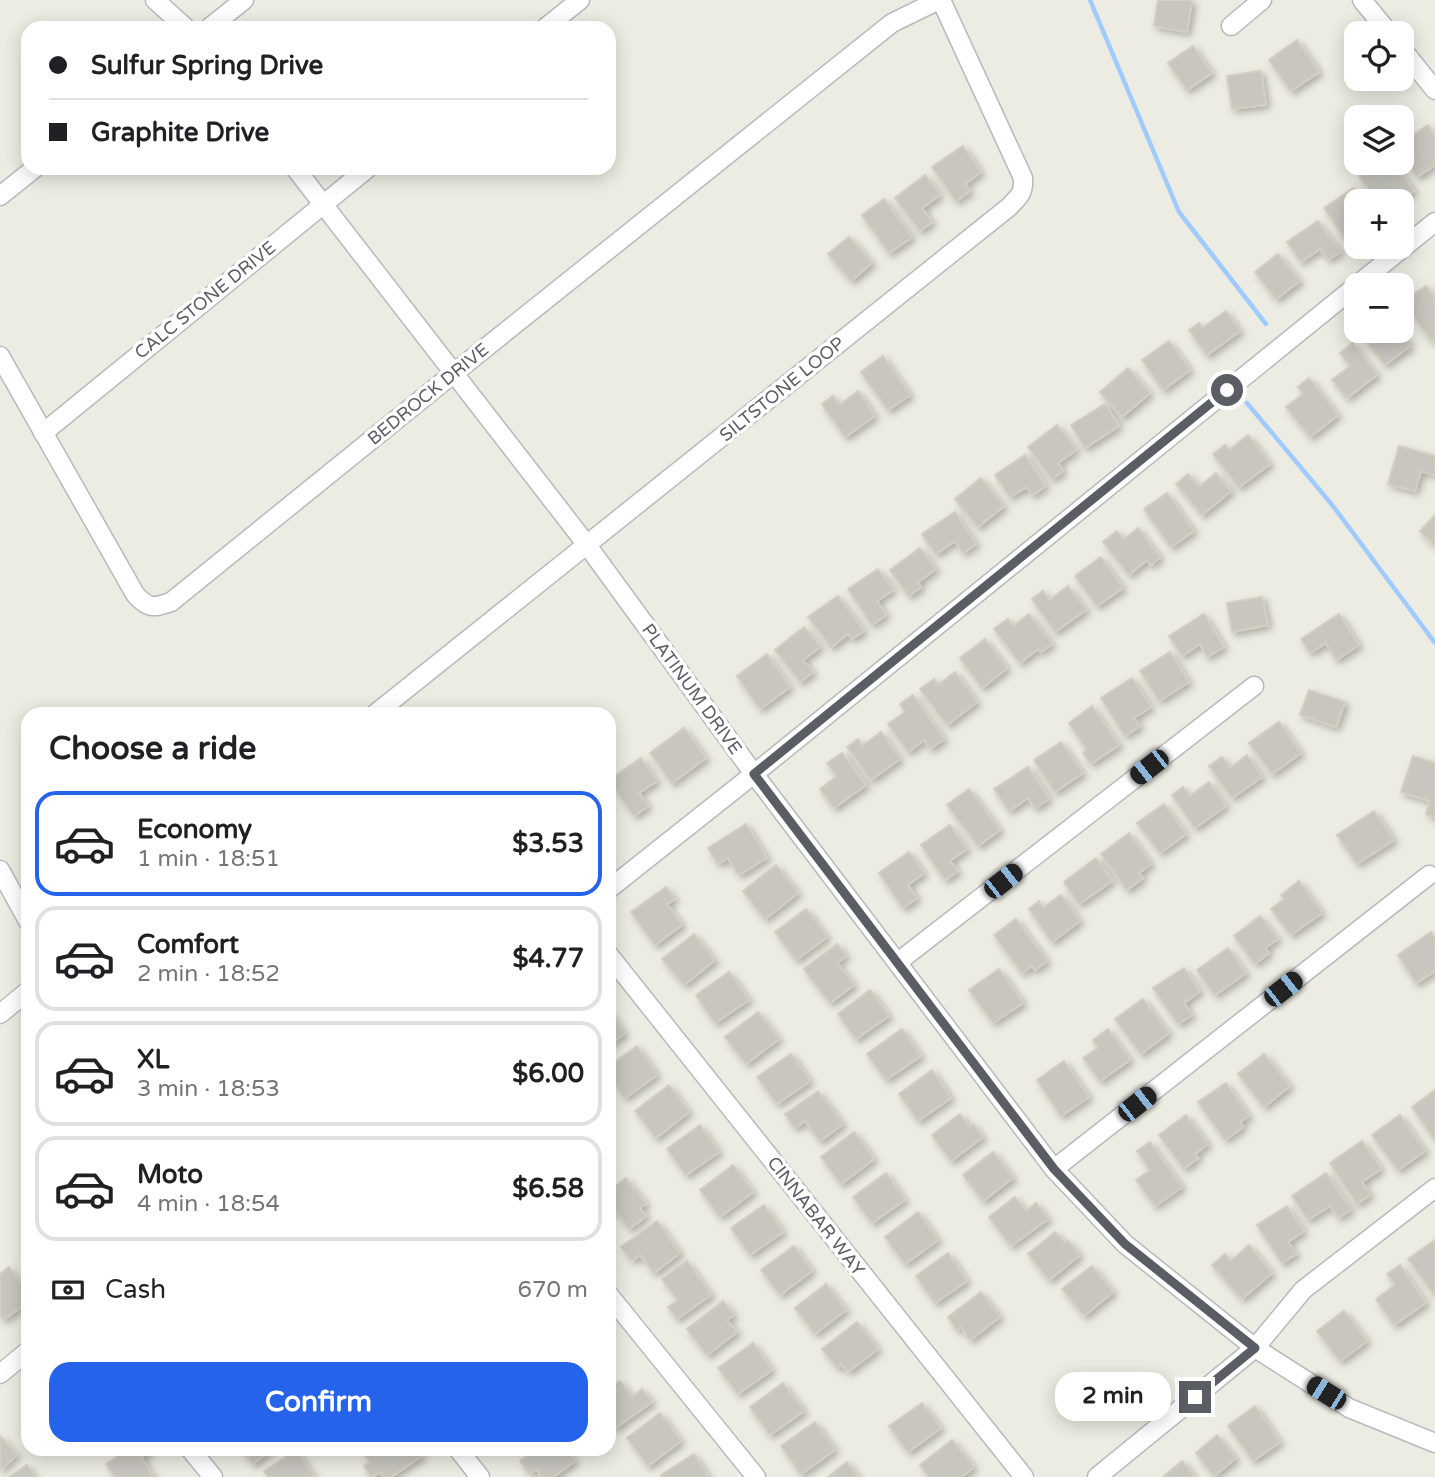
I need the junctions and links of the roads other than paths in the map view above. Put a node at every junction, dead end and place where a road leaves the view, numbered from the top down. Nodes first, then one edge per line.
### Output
1 (155, 0) edge
2 (244, 0) edge
3 (580, 0) edge
4 (940, 0) edge
5 (1262, 0) edge
6 (1362, 0) edge
7 (178, 21) edge
8 (218, 21) edge
9 (554, 21) edge
10 (1379, 21) edge
11 (1231, 26) dead end
12 (1414, 64) edge
13 (1435, 90) edge
14 (26, 175) edge
15 (300, 175) edge
16 (359, 175) edge
17 (0, 196) edge
18 (322, 204) junction
19 (1435, 222) edge
20 (1372, 273) edge
21 (1344, 296) edge
22 (0, 356) edge
23 (454, 373) junction
24 (43, 433) junction
25 (587, 545) junction
26 (1254, 686) dead end
27 (384, 707) edge
28 (754, 774) junction
29 (0, 870) edge
30 (1429, 875) dead end
31 (616, 883) edge
32 (21, 908) edge
33 (898, 962) junction
34 (616, 964) edge
35 (21, 997) edge
36 (0, 1014) edge
37 (1054, 1169) junction
38 (1435, 1188) edge
39 (616, 1304) edge
40 (1255, 1348) junction
41 (21, 1357) edge
42 (0, 1374) edge
43 (1435, 1443) edge
44 (196, 1456) edge
45 (464, 1456) edge
46 (213, 1477) edge
47 (480, 1477) edge
48 (756, 1477) edge
49 (1024, 1477) edge
50 (1097, 1477) edge

1 - 7 street
2 - 8 street
3 - 9 street
4 - 23 street, BEDROCK DRIVE
4 - 25 street, SILTSTONE LOOP
5 - 11 street
6 - 10 street
12 - 13 street
14 - 17 street
15 - 18 street, PLATINUM DRIVE
16 - 18 street, CALC STONE DRIVE
18 - 23 street, PLATINUM DRIVE
18 - 24 street, CALC STONE DRIVE
19 - 20 street
21 - 28 street
22 - 24 street, BEDROCK DRIVE
23 - 24 street, BEDROCK DRIVE
23 - 25 street, PLATINUM DRIVE
25 - 27 street, SILTSTONE LOOP
25 - 28 street, PLATINUM DRIVE
26 - 33 street
28 - 31 street
28 - 33 street, PLATINUM DRIVE
29 - 32 street
30 - 37 street
33 - 37 street, PLATINUM DRIVE
34 - 49 street, CINNABAR WAY
35 - 36 street
37 - 40 street, PLATINUM DRIVE
38 - 40 street
39 - 48 street
40 - 43 street, PLATINUM DRIVE
40 - 50 street
41 - 42 street
44 - 46 street
45 - 47 street

